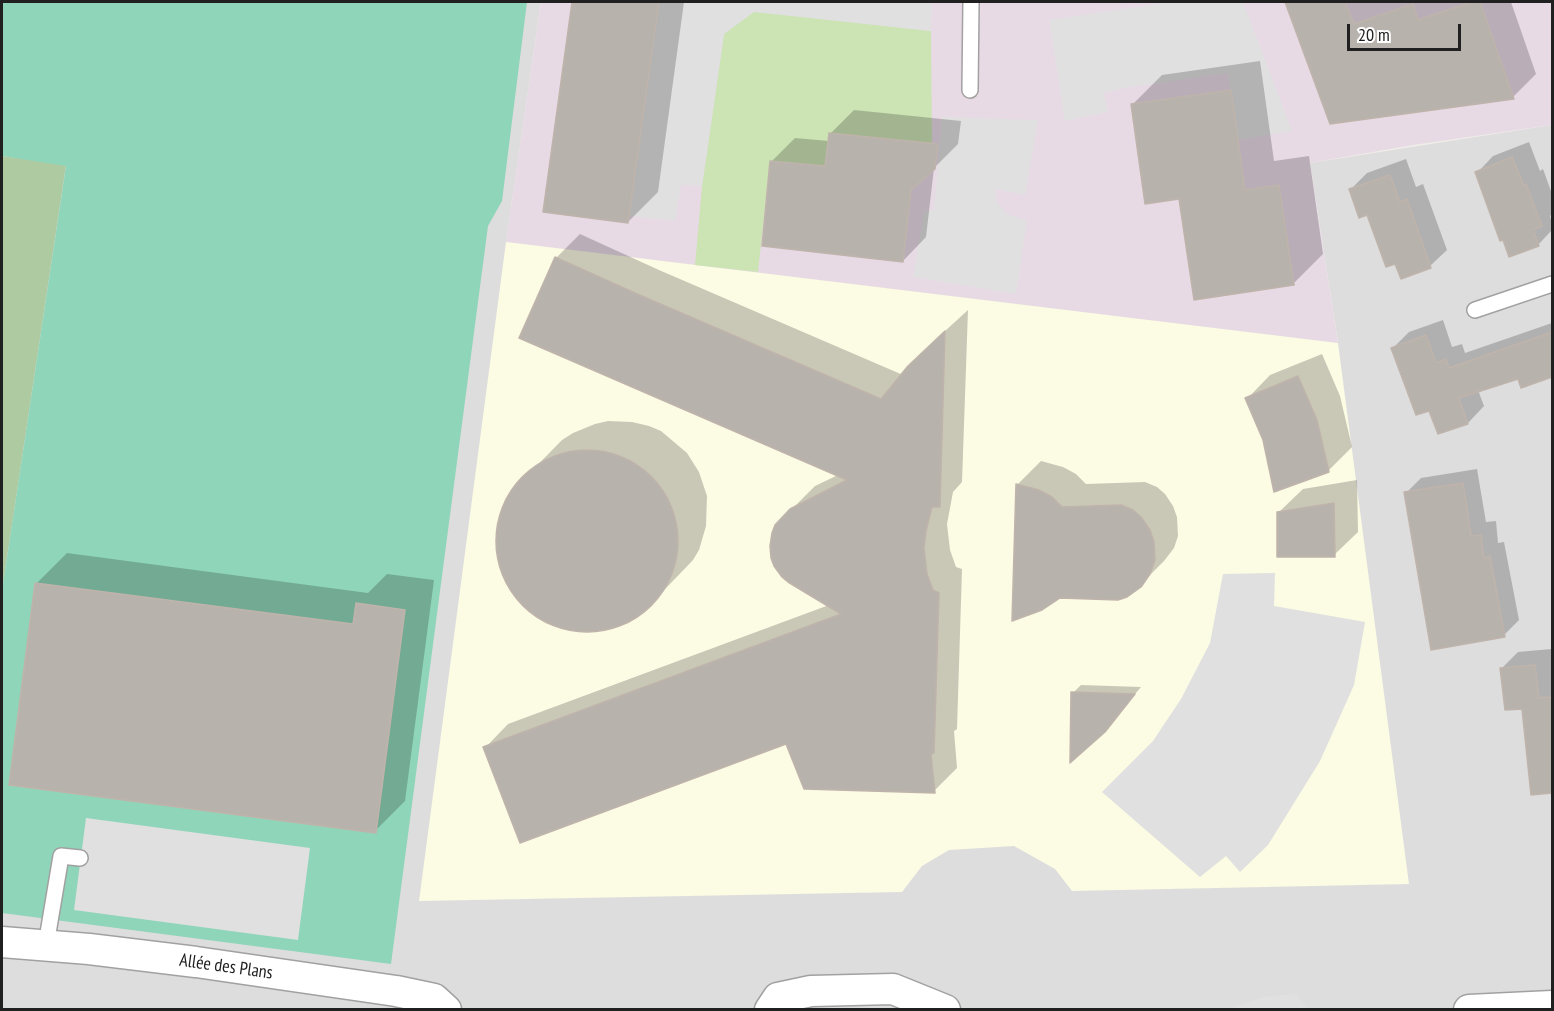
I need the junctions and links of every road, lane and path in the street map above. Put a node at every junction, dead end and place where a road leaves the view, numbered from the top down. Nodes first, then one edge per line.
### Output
1 (972, 2) edge
2 (970, 90) dead end
3 (1552, 284) edge
4 (1475, 310) dead end
5 (80, 858) dead end
6 (2, 942) edge
7 (46, 945) junction
8 (1552, 1006) edge
9 (446, 1010) edge
10 (770, 1010) edge
11 (945, 1010) edge
12 (1469, 1010) edge

1 - 2 lane
3 - 4 lane
5 - 7 lane
6 - 7 street, Allée des Plans
7 - 9 street, Allée des Plans
8 - 12 street
10 - 11 street

